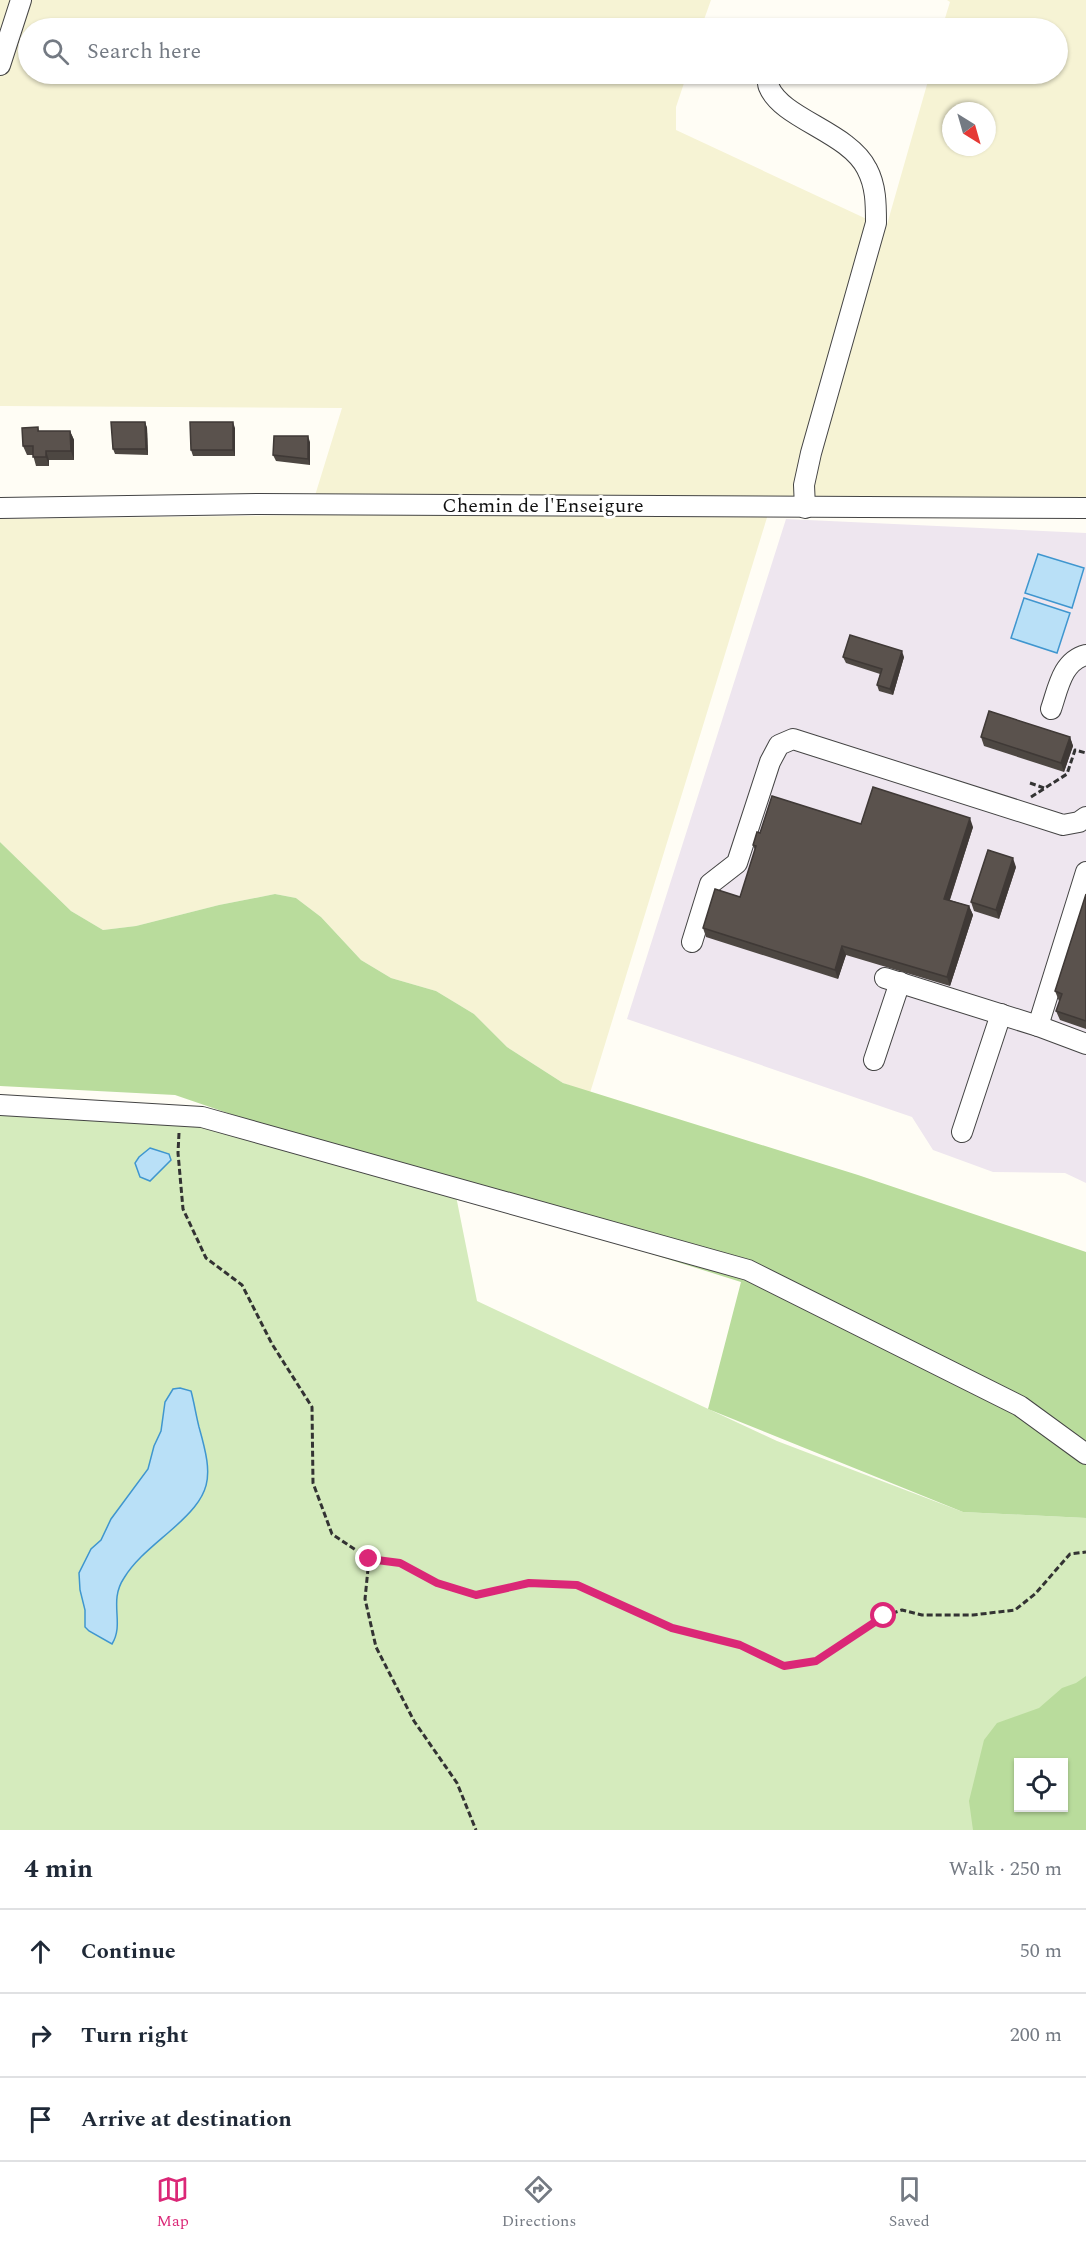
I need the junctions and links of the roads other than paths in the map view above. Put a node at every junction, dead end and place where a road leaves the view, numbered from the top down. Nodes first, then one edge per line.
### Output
1 (21, 0) edge
2 (0, 65) edge
3 (768, 84) edge
4 (0, 508) edge
5 (805, 508) junction
6 (1086, 508) edge
7 (1086, 655) edge
8 (1051, 709) dead end
9 (1086, 817) edge
10 (1086, 872) edge
11 (692, 942) dead end
12 (1001, 1014) junction
13 (1038, 1026) junction
14 (1086, 1044) edge
15 (874, 1060) dead end
16 (0, 1105) edge
17 (962, 1132) dead end
18 (1086, 1454) edge

1 - 2 street
3 - 5 street
4 - 5 street, Chemin de l'Enseigure
5 - 6 street, Chemin de l'Enseigure
7 - 8 street
9 - 11 street
10 - 13 street
12 - 13 street
12 - 15 street
12 - 17 street
13 - 14 street
16 - 18 street

